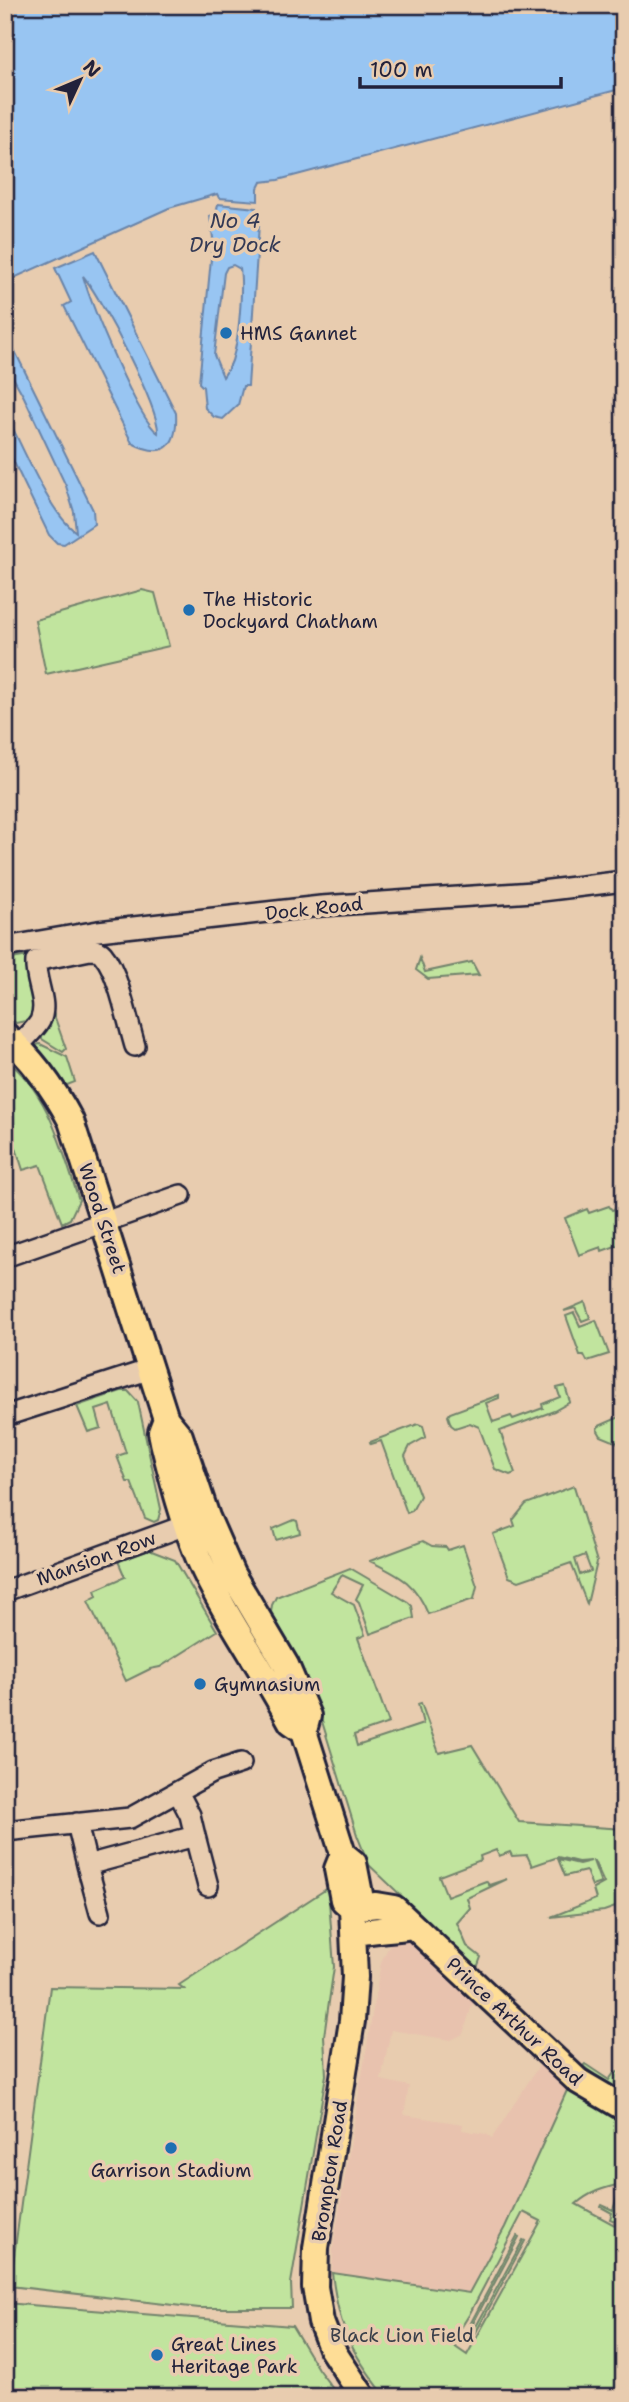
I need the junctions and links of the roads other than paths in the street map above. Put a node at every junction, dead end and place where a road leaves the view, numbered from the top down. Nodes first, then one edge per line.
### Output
1 (624, 881) edge
2 (5, 947) edge
3 (11, 1040) edge
4 (135, 1045) dead end
5 (181, 1195) dead end
6 (105, 1221) junction
7 (5, 1257) edge
8 (151, 1369) junction
9 (5, 1416) edge
10 (196, 1521) junction
11 (5, 1591) edge
12 (241, 1763) dead end
13 (178, 1792) junction
14 (77, 1824) junction
15 (5, 1831) edge
16 (195, 1836) junction
17 (87, 1865) junction
18 (208, 1886) dead end
19 (352, 1908) junction
20 (100, 1913) dead end
21 (411, 1926) junction
22 (354, 1934) junction
23 (624, 2108) edge
24 (363, 2397) edge

1 - 2 street, Dock Road
3 - 4 street
3 - 6 main road, Wood Street
5 - 6 street
6 - 7 street
6 - 8 main road, Wood Street
8 - 9 street
8 - 10 main road, Wood Street
10 - 11 street, Mansion Row
10 - 19 main road, Wood Street
12 - 13 street
13 - 14 street
13 - 16 street
14 - 15 street
14 - 17 street
16 - 17 street
16 - 18 street
17 - 20 street
19 - 21 main road, Prince Arthur Road
19 - 22 main road, Wood Street
21 - 22 main road
21 - 23 main road, Prince Arthur Road
22 - 24 main road, Brompton Road

